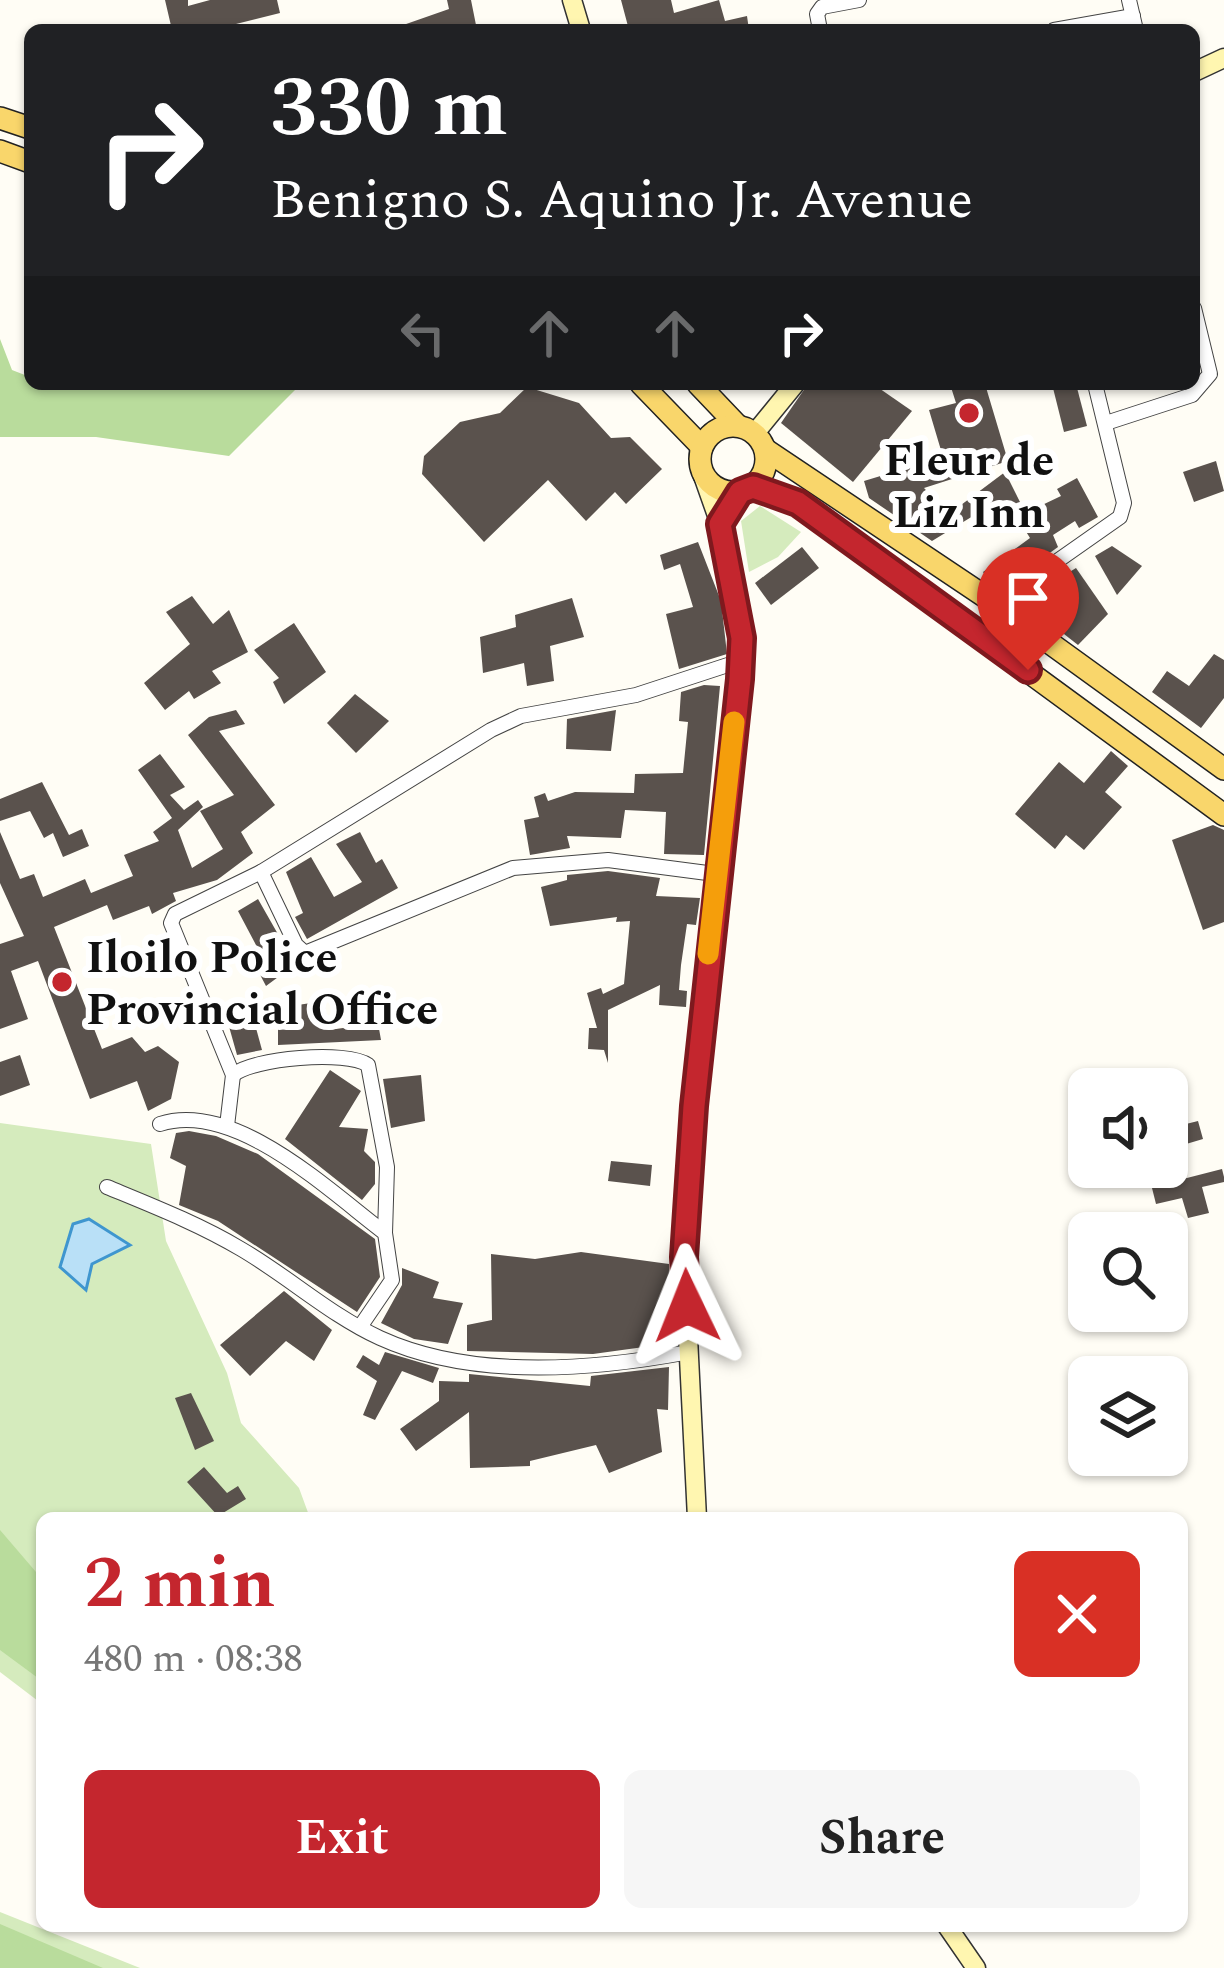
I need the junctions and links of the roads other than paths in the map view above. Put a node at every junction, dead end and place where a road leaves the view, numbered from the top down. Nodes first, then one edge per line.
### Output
1 (859, 0) edge
2 (1130, 0) edge
3 (1135, 23) edge
4 (819, 24) edge
5 (1200, 333) edge
6 (1200, 388) edge
7 (647, 390) edge
8 (709, 390) edge
9 (790, 390) edge
10 (1097, 390) edge
11 (1197, 390) edge
12 (1106, 423) junction
13 (752, 436) junction
14 (702, 447) junction
15 (702, 472) junction
16 (747, 489) junction
17 (720, 524) junction
18 (997, 604) junction
19 (1073, 660) junction
20 (740, 661) junction
21 (1052, 687) junction
22 (1224, 769) edge
23 (1224, 815) edge
24 (261, 872) junction
25 (715, 874) junction
26 (233, 1076) junction
27 (160, 1124) dead end
28 (227, 1126) junction
29 (107, 1187) dead end
30 (385, 1233) junction
31 (360, 1327) junction
32 (689, 1352) junction
33 (697, 1512) edge
34 (951, 1932) edge
35 (976, 1968) edge

1 - 4 street
2 - 3 street
5 - 6 street
7 - 14 main road
8 - 13 main road
9 - 13 main road
10 - 12 street
11 - 12 street
12 - 18 street
13 - 14 main road
13 - 16 main road
13 - 18 main road
14 - 15 main road
15 - 16 main road
15 - 17 main road
16 - 17 main road
16 - 21 main road
17 - 20 main road
18 - 19 main road
19 - 21 main road
19 - 22 main road
20 - 24 street
20 - 25 main road
21 - 23 main road
24 - 25 street
24 - 26 street
25 - 32 main road
26 - 28 street
26 - 30 street
27 - 28 street
28 - 30 street
29 - 31 street
30 - 31 street
31 - 32 street
32 - 33 main road
34 - 35 main road

